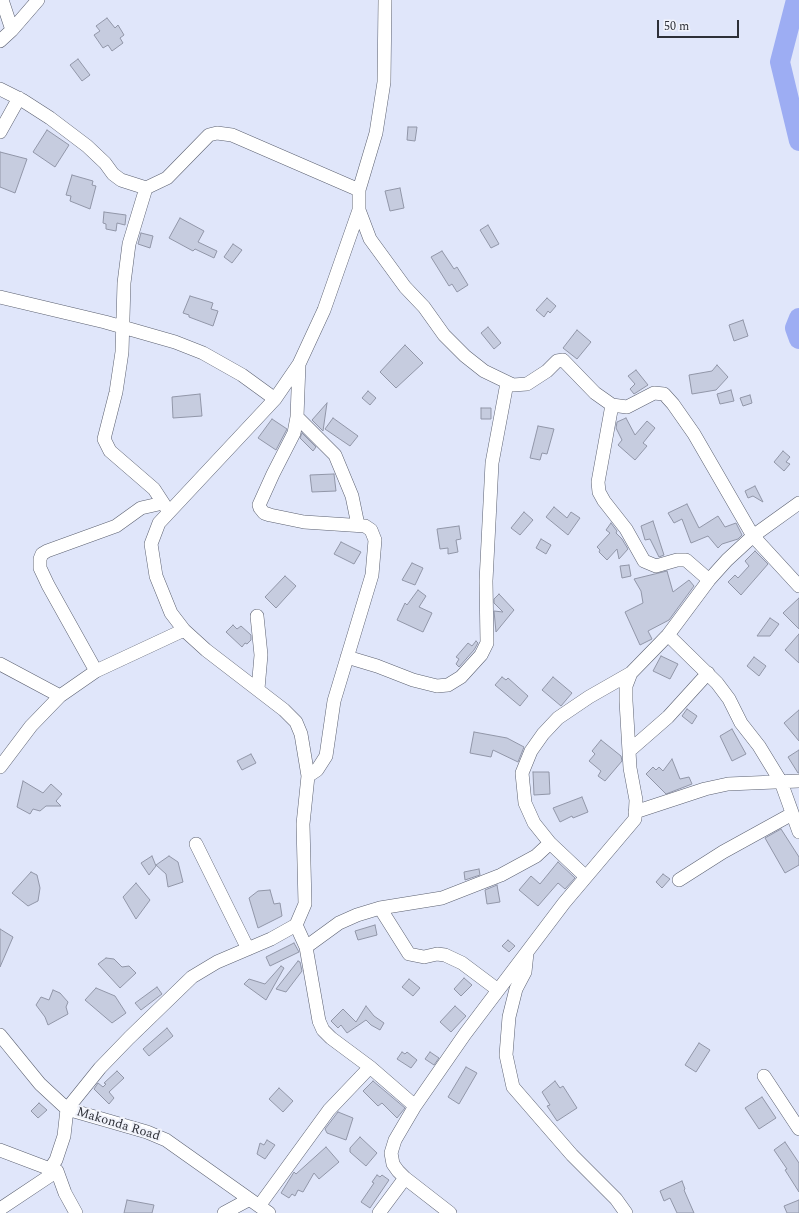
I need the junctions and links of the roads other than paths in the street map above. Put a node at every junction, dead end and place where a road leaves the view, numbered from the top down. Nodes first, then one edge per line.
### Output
1 (2, 0) edge
2 (38, 0) edge
3 (385, 0) edge
4 (12, 30) junction
5 (0, 41) edge
6 (0, 89) edge
7 (19, 98) junction
8 (0, 132) edge
9 (146, 188) junction
10 (359, 190) junction
11 (358, 210) junction
12 (0, 297) edge
13 (123, 326) junction
14 (299, 364) junction
15 (507, 383) junction
16 (275, 399) junction
17 (612, 405) junction
18 (298, 417) junction
19 (799, 503) edge
20 (166, 508) junction
21 (358, 525) junction
22 (753, 536) junction
23 (709, 580) junction
24 (799, 586) edge
25 (257, 616) dead end
26 (184, 630) junction
27 (668, 635) junction
28 (347, 657) junction
29 (0, 664) edge
30 (96, 671) junction
31 (630, 673) junction
32 (708, 674) junction
33 (258, 689) junction
34 (60, 696) junction
35 (629, 751) junction
36 (0, 767) edge
37 (308, 776) junction
38 (799, 781) edge
39 (781, 782) junction
40 (635, 812) junction
41 (792, 814) junction
42 (799, 832) edge
43 (550, 843) junction
44 (196, 844) dead end
45 (585, 876) junction
46 (679, 880) dead end
47 (380, 908) junction
48 (296, 925) junction
49 (306, 947) junction
50 (248, 949) junction
51 (528, 951) junction
52 (498, 990) junction
53 (0, 1035) edge
54 (370, 1067) junction
55 (764, 1076) dead end
56 (415, 1106) junction
57 (68, 1109) junction
58 (799, 1129) edge
59 (0, 1150) edge
60 (53, 1170) junction
61 (405, 1178) junction
62 (258, 1206) edge
63 (0, 1209) edge
64 (76, 1213) edge
65 (224, 1213) edge
66 (379, 1213) edge
67 (450, 1213) edge
68 (626, 1213) edge

1 - 4 street
2 - 4 street
3 - 10 street
4 - 5 street
6 - 7 street
7 - 8 street
7 - 9 street
9 - 10 street
9 - 13 street
10 - 11 street
11 - 14 street
11 - 15 street
12 - 13 street
13 - 16 street
13 - 20 street
14 - 16 street
14 - 18 street
15 - 17 street
15 - 28 street
16 - 20 street
17 - 22 street
17 - 23 street
18 - 21 street
18 - 21 street
19 - 22 street
20 - 26 street
20 - 30 street
21 - 28 street
22 - 23 street
22 - 24 street
23 - 27 street
25 - 33 street
26 - 30 street
26 - 33 street
27 - 31 street
27 - 32 street
28 - 37 street
29 - 34 street
30 - 34 street
31 - 35 street
31 - 43 street
32 - 35 street
32 - 39 street
33 - 37 street
34 - 36 street
35 - 40 street
37 - 48 street
38 - 39 street
39 - 40 street
39 - 41 street
40 - 45 street
41 - 42 street
41 - 46 street
43 - 45 street
43 - 47 street
44 - 50 street
45 - 51 street
47 - 49 street
47 - 52 street
48 - 49 street
48 - 50 street
49 - 54 street
50 - 57 street
51 - 52 street
51 - 68 street
52 - 56 street
53 - 57 street, Makonda Road
54 - 56 street
54 - 62 street
55 - 58 street
56 - 61 street
57 - 60 street
57 - 62 street, Makonda Road
59 - 60 street
60 - 63 street
60 - 64 street
61 - 66 street
61 - 67 street
62 - 65 street

